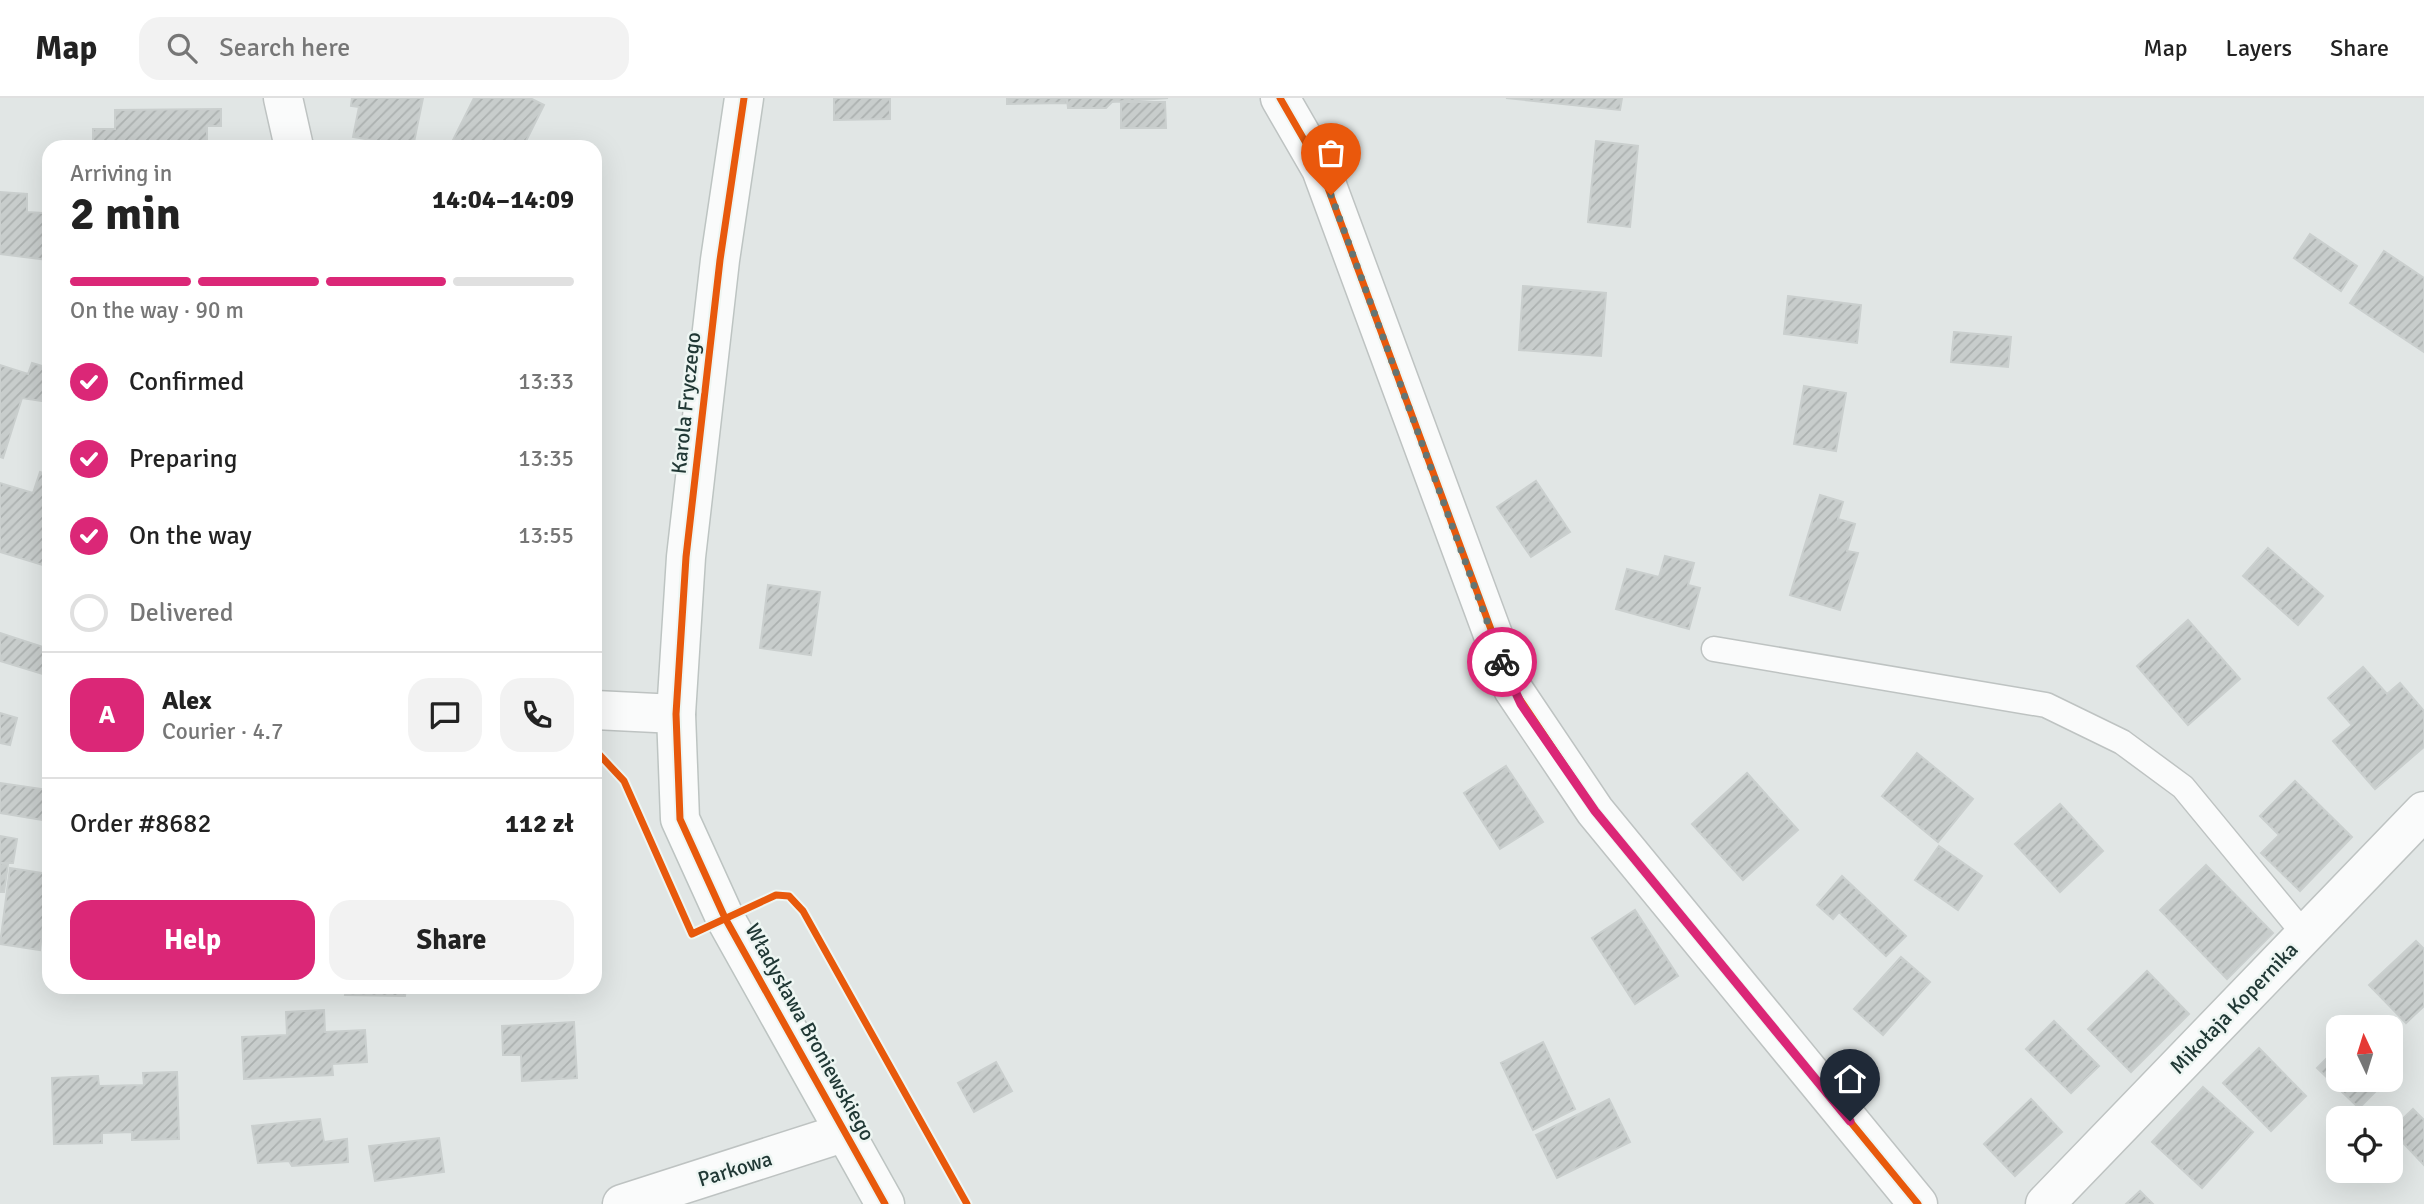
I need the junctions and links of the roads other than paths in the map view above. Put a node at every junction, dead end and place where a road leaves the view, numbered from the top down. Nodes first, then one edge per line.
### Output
1 (283, 98) edge
2 (744, 98) edge
3 (1280, 98) edge
4 (292, 140) edge
5 (1714, 649) dead end
6 (602, 710) edge
7 (676, 714) junction
8 (2424, 811) edge
9 (2305, 935) junction
10 (846, 1132) junction
11 (622, 1204) edge
12 (885, 1204) edge
13 (1918, 1204) edge
14 (2045, 1204) edge

1 - 4 street
2 - 7 street, Karola Fryczego
3 - 13 street
5 - 9 lane
6 - 7 street
7 - 10 street, Władysława Broniewskiego
8 - 9 street, Mikołaja Kopernika
9 - 14 street, Mikołaja Kopernika
10 - 11 street, Parkowa
10 - 12 street, Władysława Broniewskiego

